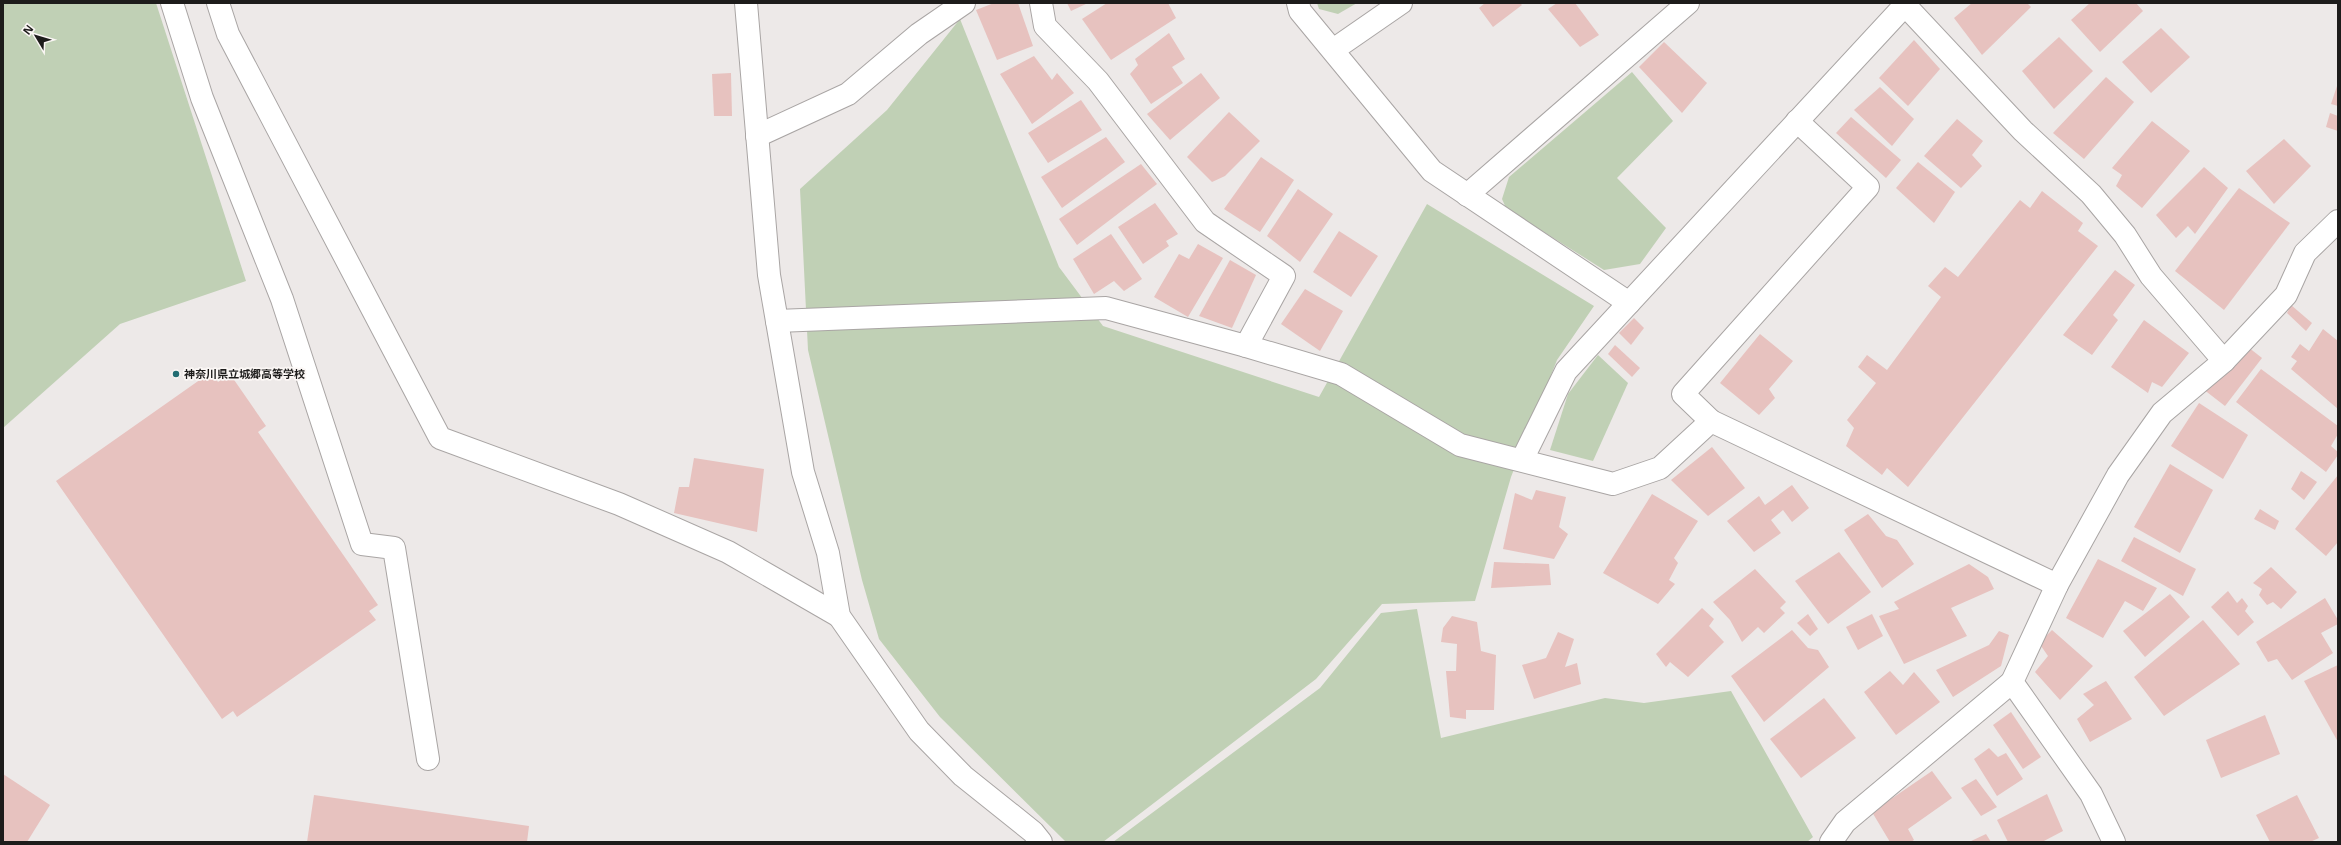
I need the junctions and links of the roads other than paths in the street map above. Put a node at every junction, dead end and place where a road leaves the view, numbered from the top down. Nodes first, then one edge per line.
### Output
1 (172, 3) edge
2 (218, 3) edge
3 (746, 3) edge
4 (964, 3) edge
5 (1041, 3) edge
6 (1298, 3) edge
7 (1401, 3) edge
8 (1688, 3) edge
9 (1904, 4) edge
10 (1333, 50) junction
11 (1797, 121) junction
12 (757, 136) junction
13 (1467, 195) junction
14 (2338, 221) edge
15 (1629, 303) junction
16 (777, 321) junction
17 (1246, 346) junction
18 (2224, 361) junction
19 (1711, 421) junction
20 (1522, 460) junction
21 (2057, 585) junction
22 (839, 616) junction
23 (2012, 682) junction
24 (428, 759) dead end
25 (1041, 842) edge
26 (1831, 842) edge
27 (2114, 842) edge

1 - 24 street
2 - 22 street
3 - 12 street
4 - 12 street
5 - 17 street
6 - 10 street
7 - 10 street
8 - 13 street
9 - 11 street
9 - 18 street
10 - 13 street
11 - 15 street
11 - 19 street
12 - 16 street
13 - 15 street
14 - 18 street
15 - 20 street
16 - 17 street
16 - 22 street
17 - 20 street
18 - 21 street
19 - 20 street
19 - 21 street
21 - 23 street
22 - 25 street
23 - 26 street
23 - 27 street

